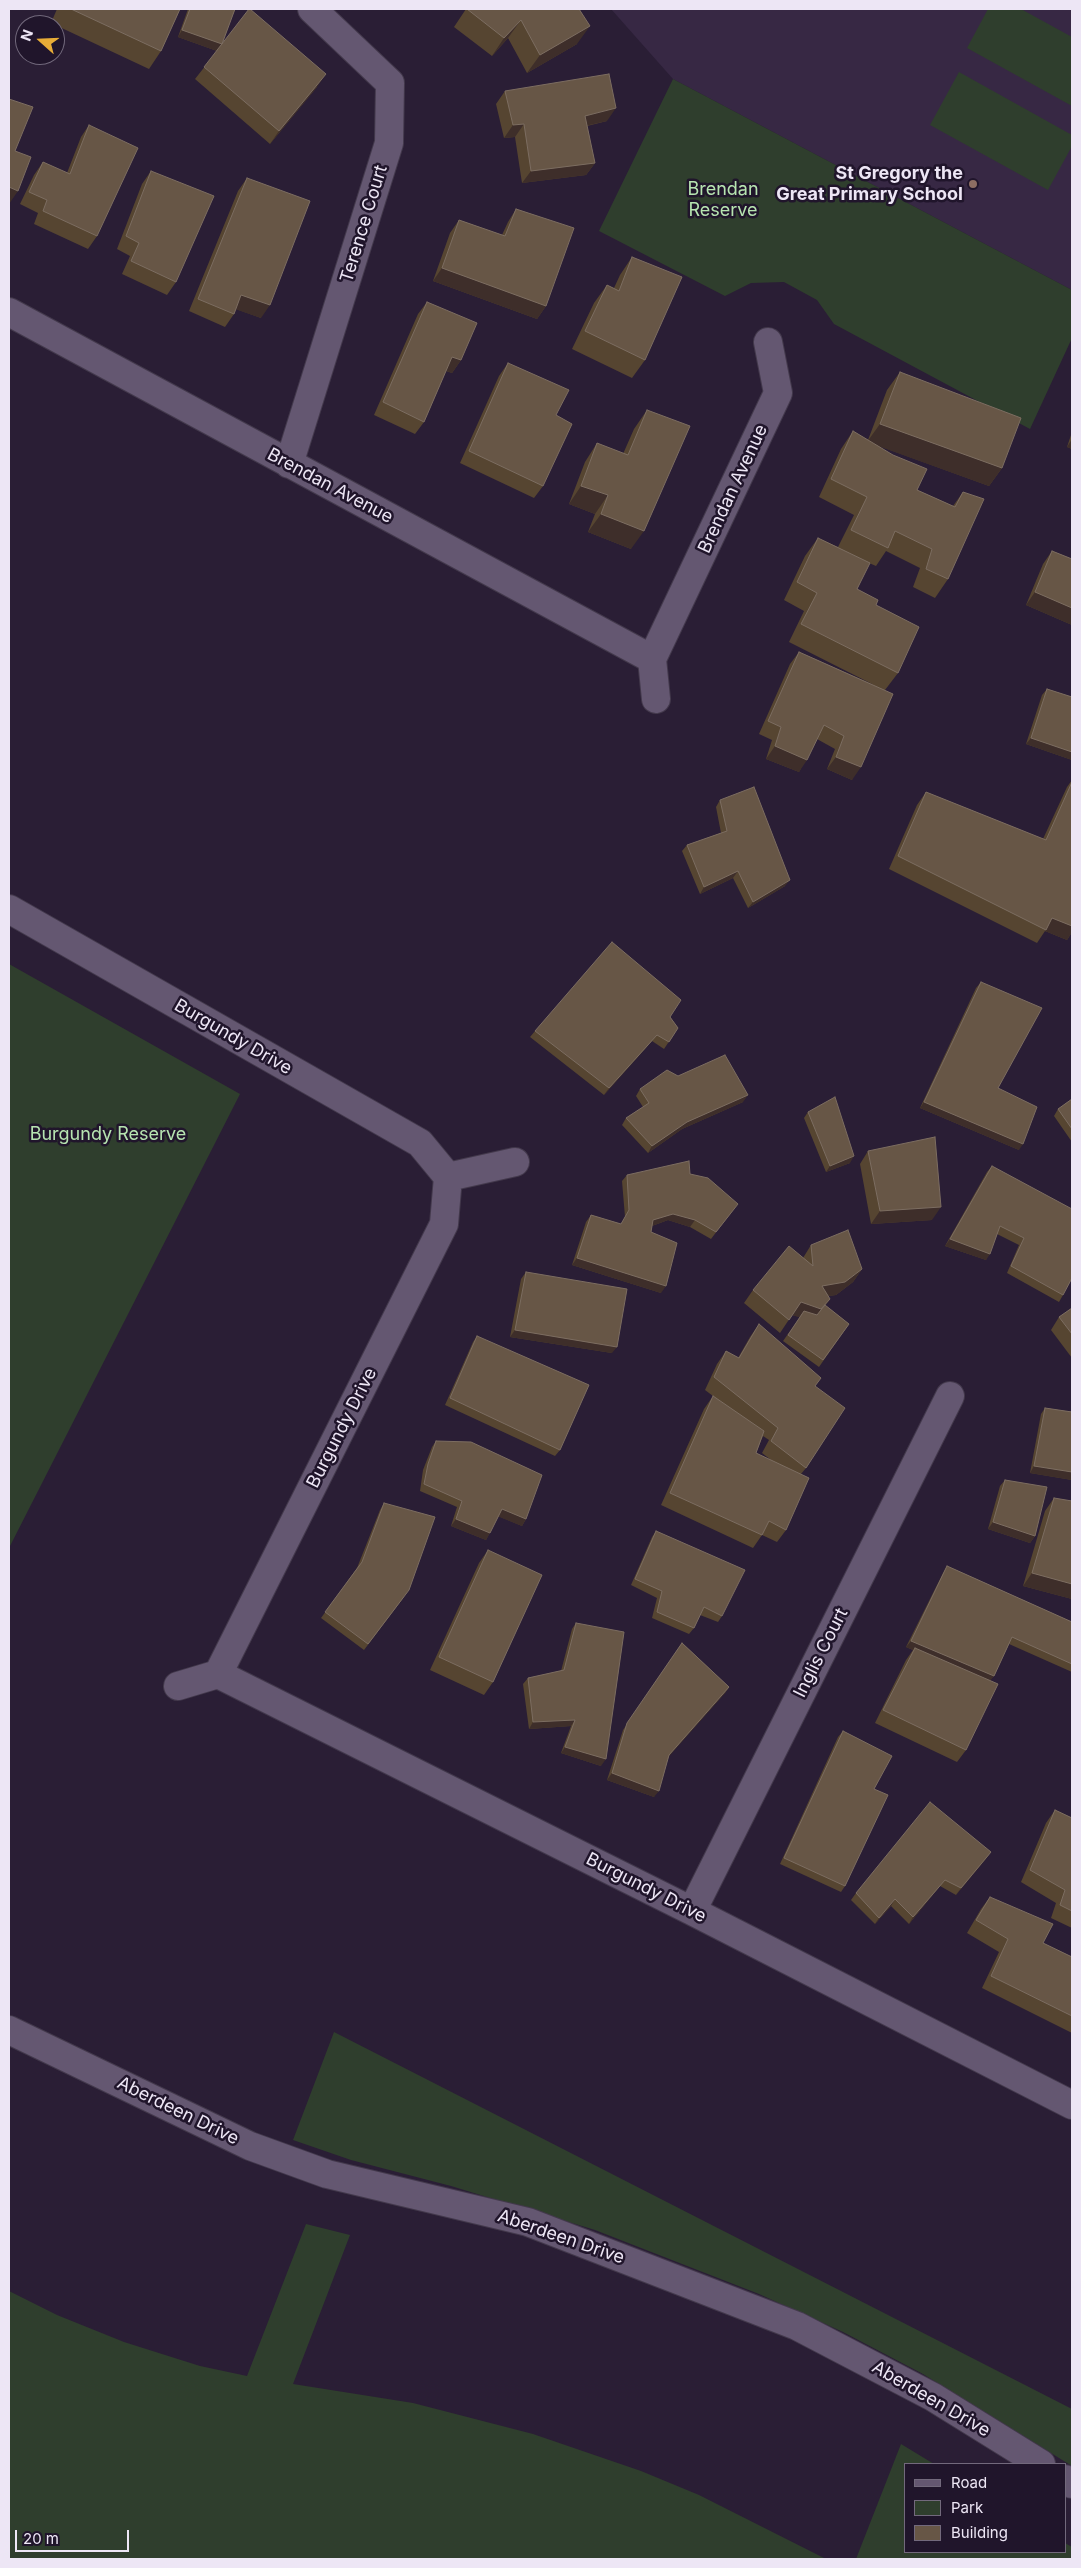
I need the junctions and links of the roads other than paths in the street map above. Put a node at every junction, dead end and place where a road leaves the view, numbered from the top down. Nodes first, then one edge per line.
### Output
1 (312, 9) edge
2 (9, 312) edge
3 (768, 342) dead end
4 (289, 464) junction
5 (652, 659) junction
6 (656, 698) dead end
7 (9, 909) edge
8 (515, 1162) dead end
9 (448, 1177) junction
10 (950, 1396) dead end
11 (218, 1674) junction
12 (178, 1686) dead end
13 (692, 1911) junction
14 (9, 2030) edge
15 (1072, 2105) edge
16 (1039, 2463) edge

1 - 4 street, Terence Court
2 - 4 street, Brendan Avenue
3 - 5 street, Brendan Avenue
4 - 5 street, Brendan Avenue
5 - 6 street
7 - 9 street, Burgundy Drive
8 - 9 street
9 - 11 street, Burgundy Drive
10 - 13 street, Inglis Court
11 - 12 street
11 - 13 street, Burgundy Drive
13 - 15 street, Burgundy Drive
14 - 16 street, Aberdeen Drive

